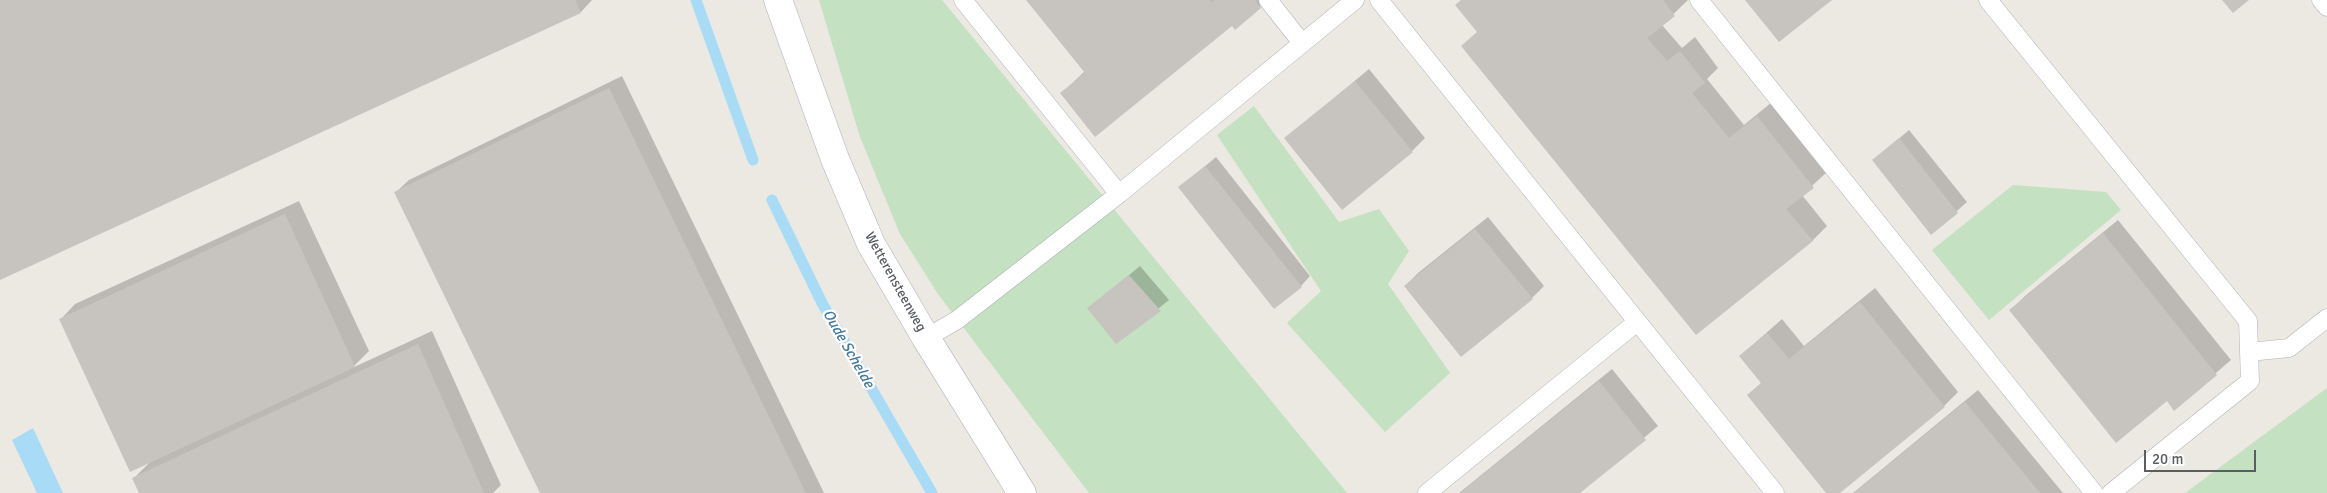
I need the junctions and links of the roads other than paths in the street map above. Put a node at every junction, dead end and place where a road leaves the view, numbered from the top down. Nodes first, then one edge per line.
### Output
1 (778, 0) edge
2 (963, 0) edge
3 (1268, 0) edge
4 (1355, 0) edge
5 (1379, 0) edge
6 (1700, 0) edge
7 (1988, 0) edge
8 (2321, 0) edge
9 (2327, 7) edge
10 (1302, 43) junction
11 (1119, 194) junction
12 (2327, 318) edge
13 (1638, 322) junction
14 (926, 338) junction
15 (2249, 352) junction
16 (1022, 493) edge
17 (1427, 493) edge
18 (1775, 493) edge
19 (2094, 493) edge
20 (2111, 493) edge

1 - 14 street, Wetterensteenweg
2 - 11 lane
3 - 10 lane
4 - 10 lane
5 - 13 lane
6 - 19 lane
7 - 15 lane
8 - 9 lane
10 - 11 lane
11 - 14 lane
12 - 15 lane
13 - 17 lane
13 - 18 lane
14 - 16 street, Wetterensteenweg
15 - 20 lane

